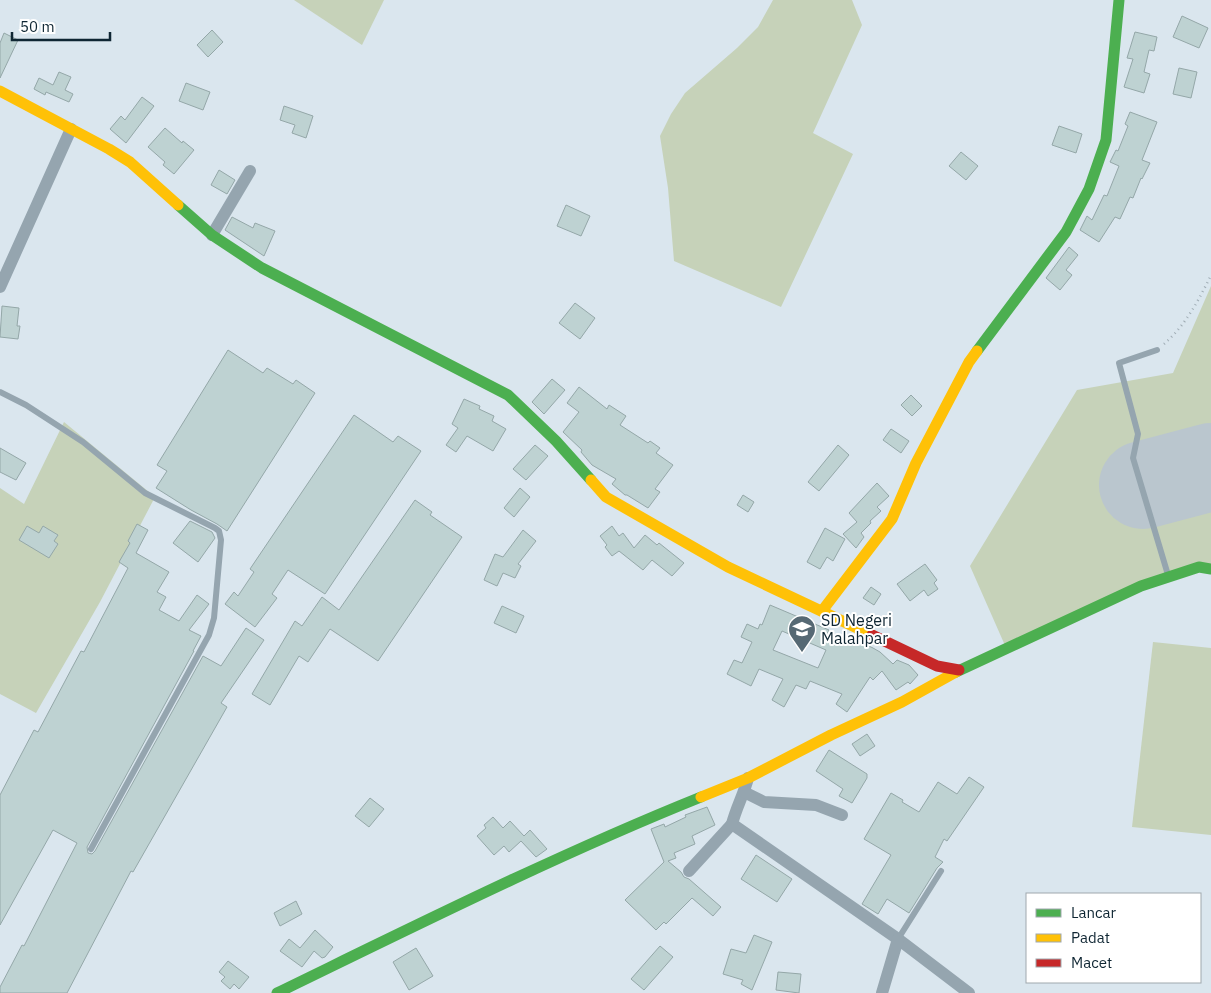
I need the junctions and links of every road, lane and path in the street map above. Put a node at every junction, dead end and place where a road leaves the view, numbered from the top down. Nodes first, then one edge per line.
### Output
1 (1119, 0) edge
2 (0, 92) edge
3 (71, 129) junction
4 (250, 170) dead end
5 (212, 235) junction
6 (1211, 275) edge
7 (0, 287) edge
8 (1157, 350) joint
9 (0, 392) edge
10 (1211, 569) edge
11 (1168, 576) junction
12 (822, 611) junction
13 (959, 670) junction
14 (748, 778) junction
15 (744, 792) junction
16 (842, 815) dead end
17 (732, 824) junction
18 (91, 850) dead end
19 (689, 871) dead end
20 (940, 871) dead end
21 (898, 939) junction
22 (277, 993) edge
23 (882, 993) edge
24 (969, 993) edge

1 - 12 street
2 - 3 street
3 - 5 street
3 - 7 street
4 - 5 street
5 - 12 street
6 - 8 path
8 - 11 lane
9 - 18 lane
10 - 11 street
11 - 13 street
12 - 13 street
13 - 14 street
14 - 15 street
14 - 22 street
15 - 16 street
15 - 17 street
17 - 19 street
17 - 21 street
20 - 21 lane
21 - 23 street
21 - 24 street

